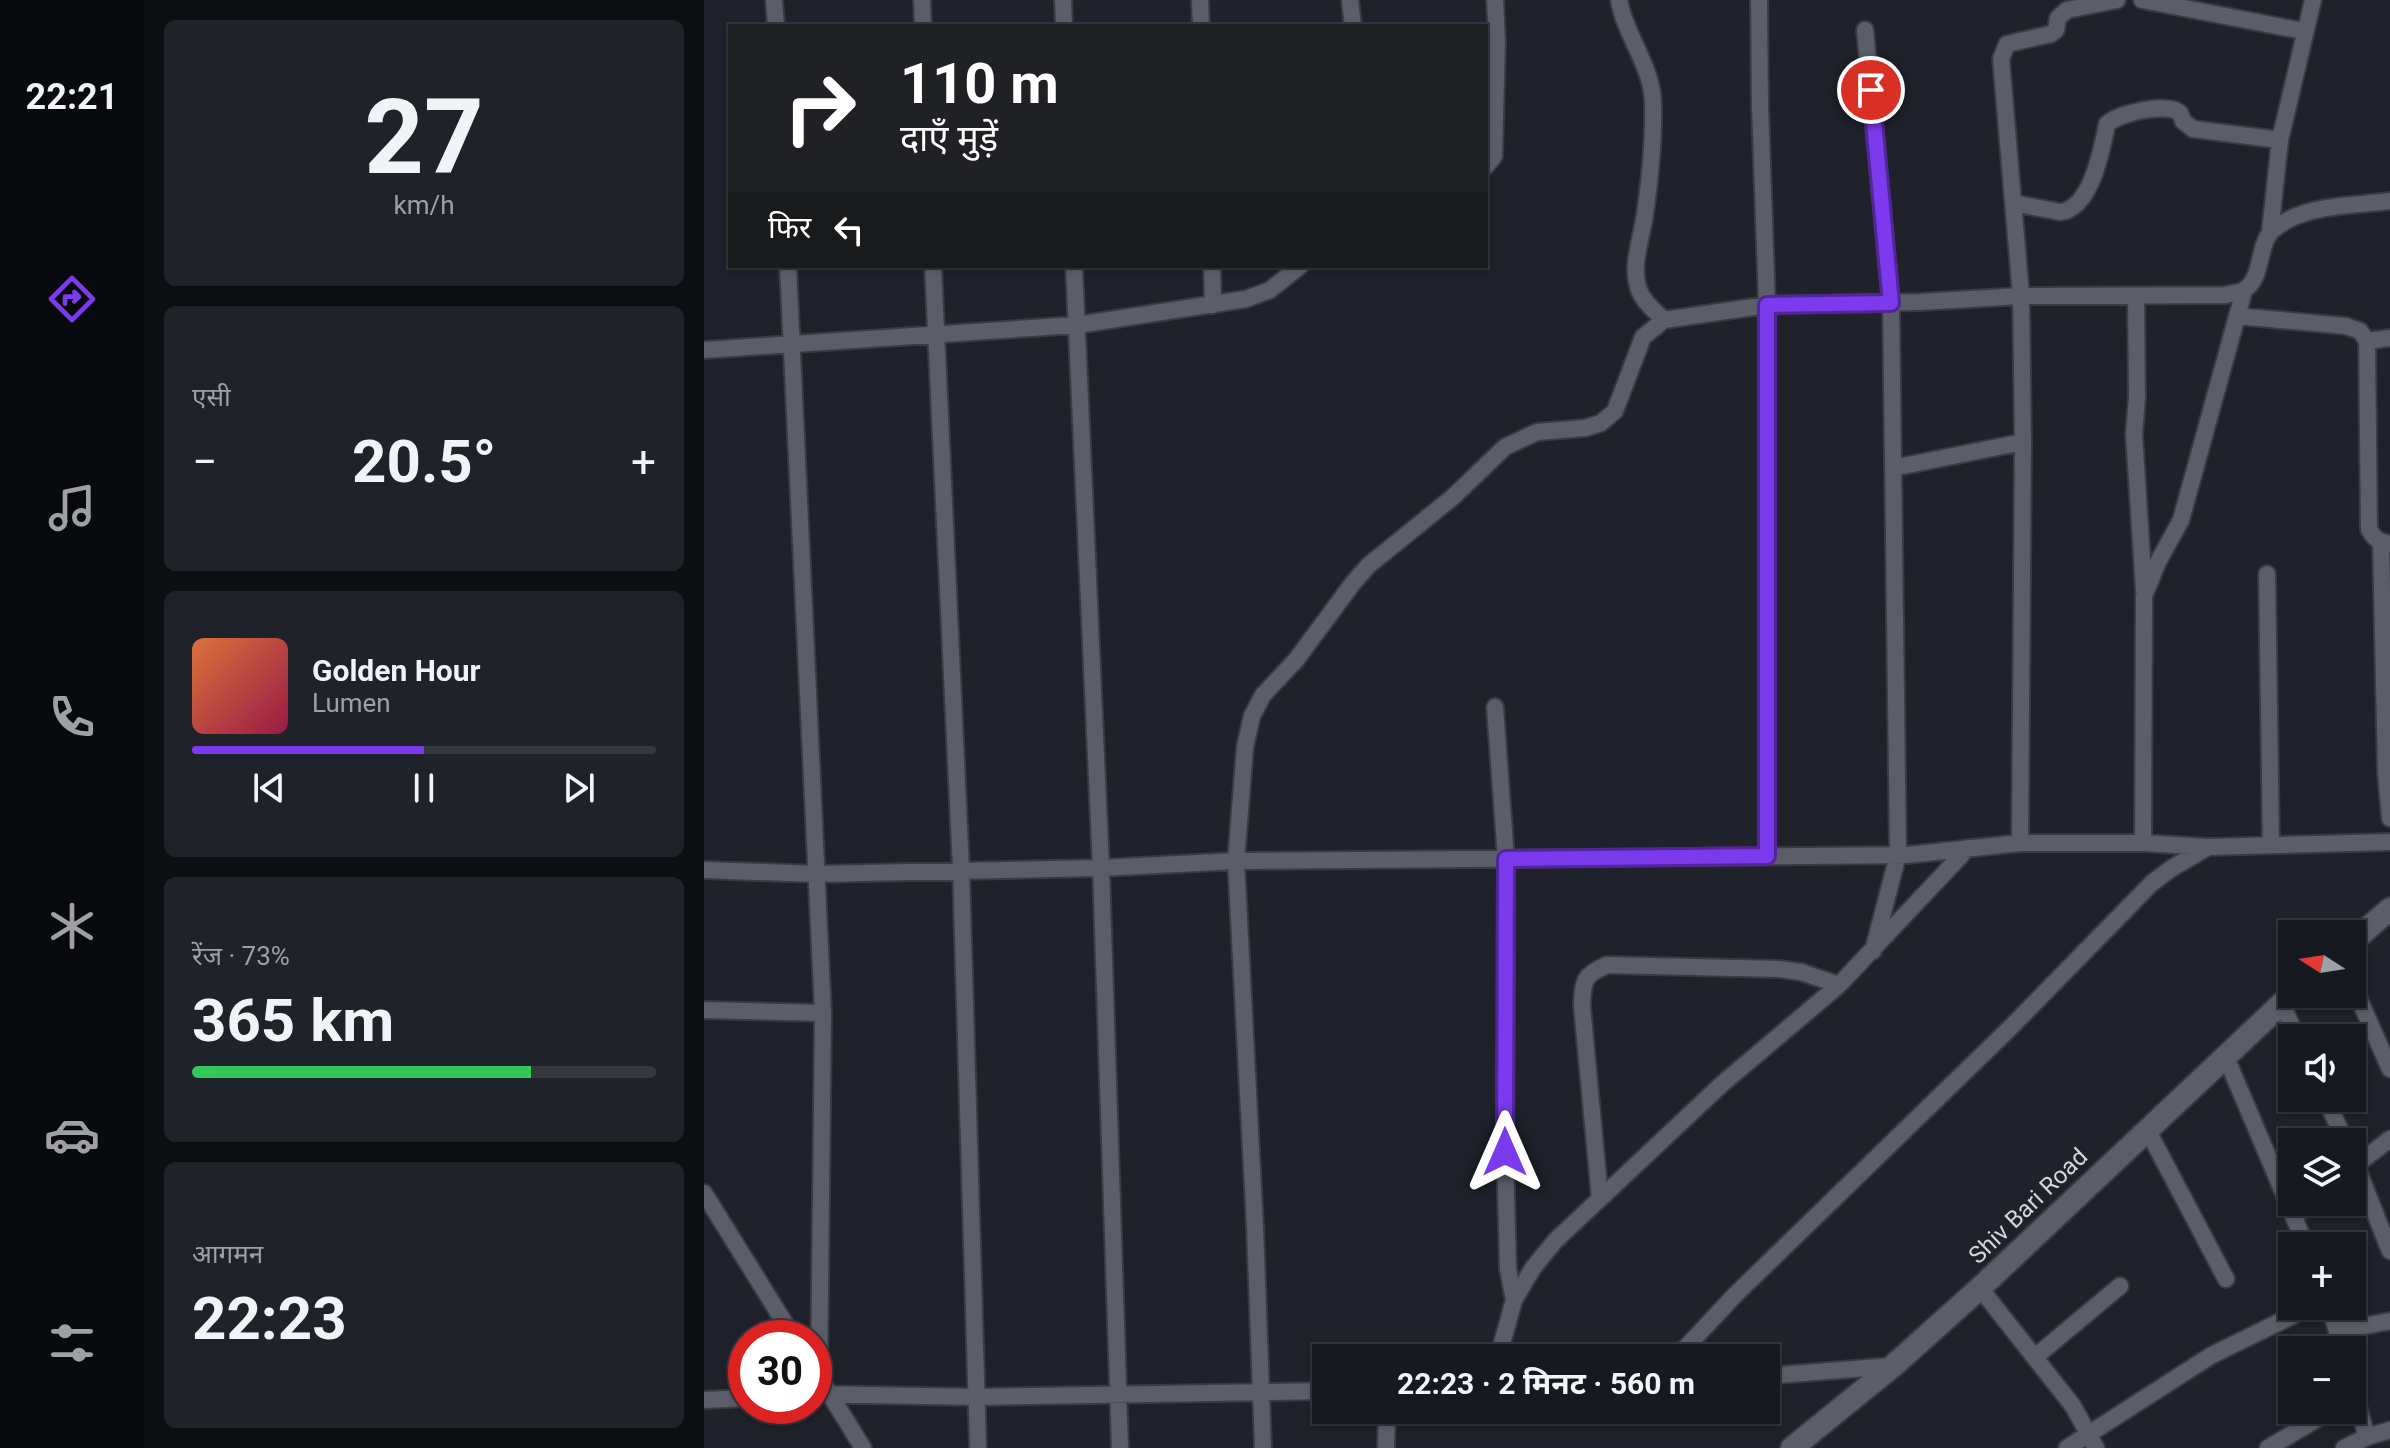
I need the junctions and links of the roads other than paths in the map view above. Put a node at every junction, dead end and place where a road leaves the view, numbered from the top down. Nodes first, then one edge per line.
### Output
1 (774, 0) edge
2 (922, 0) edge
3 (1063, 0) edge
4 (1200, 0) edge
5 (1350, 0) edge
6 (1495, 0) edge
7 (1619, 0) edge
8 (1759, 0) edge
9 (2117, 0) edge
10 (2142, 0) edge
11 (2313, 0) edge
12 (776, 24) edge
13 (923, 24) edge
14 (1064, 24) edge
15 (1201, 24) edge
16 (1353, 24) edge
17 (1865, 30) dead end
18 (2303, 31) junction
19 (2280, 140) junction
20 (1488, 164) edge
21 (2390, 201) edge
22 (2013, 203) junction
23 (2270, 232) junction
24 (788, 268) edge
25 (933, 268) edge
26 (1074, 268) edge
27 (1212, 268) edge
28 (1298, 268) edge
29 (2244, 291) junction
30 (2021, 296) junction
31 (2136, 297) junction
32 (1891, 303) junction
33 (1213, 305) junction
34 (1767, 305) junction
35 (2237, 316) junction
36 (1664, 320) junction
37 (1077, 325) junction
38 (936, 333) junction
39 (2390, 338) edge
40 (2367, 341) junction
41 (792, 343) junction
42 (704, 350) edge
43 (2023, 442) junction
44 (1893, 468) junction
45 (2386, 543) edge
46 (2267, 574) dead end
47 (2144, 596) junction
48 (2387, 648) edge
49 (1495, 707) dead end
50 (2390, 818) edge
51 (2390, 842) edge
52 (2020, 843) junction
53 (2143, 843) junction
54 (2271, 845) junction
55 (2208, 847) junction
56 (1968, 848) junction
57 (1898, 855) junction
58 (1767, 856) junction
59 (1506, 859) junction
60 (1236, 861) junction
61 (1101, 868) junction
62 (961, 869) junction
63 (704, 870) edge
64 (817, 874) junction
65 (2390, 909) edge
66 (2366, 930) edge
67 (1873, 951) junction
68 (1839, 985) junction
69 (2278, 1007) edge
70 (2363, 1008) edge
71 (704, 1010) edge
72 (823, 1013) junction
73 (2225, 1055) junction
74 (2390, 1069) edge
75 (2147, 1129) junction
76 (2390, 1139) edge
77 (2366, 1154) edge
78 (704, 1193) edge
79 (2366, 1193) edge
80 (1600, 1199) junction
81 (2294, 1217) joint
82 (2300, 1232) edge
83 (2390, 1251) edge
84 (2226, 1279) dead end
85 (2120, 1286) dead end
86 (1980, 1288) junction
87 (1514, 1300) junction
88 (783, 1320) edge
89 (817, 1320) edge
90 (2283, 1320) edge
91 (2334, 1320) edge
92 (2390, 1321) edge
93 (2337, 1331) junction
94 (2338, 1336) edge
95 (1502, 1344) edge
96 (1689, 1344) edge
97 (2035, 1357) junction
98 (1893, 1366) junction
99 (1780, 1375) edge
100 (1312, 1392) edge
101 (832, 1394) edge
102 (1119, 1394) junction
103 (1263, 1394) junction
104 (976, 1397) junction
105 (728, 1399) edge
106 (704, 1400) edge
107 (832, 1407) edge
108 (1387, 1424) edge
109 (2308, 1424) edge
110 (2363, 1424) edge
111 (2390, 1430) edge
112 (2367, 1437) junction
113 (2093, 1441) edge
114 (863, 1448) edge
115 (978, 1448) edge
116 (1120, 1448) edge
117 (1263, 1448) edge
118 (1386, 1448) edge
119 (1792, 1448) edge
120 (2067, 1448) edge
121 (2268, 1448) edge
122 (2344, 1448) edge

1 - 12 street
2 - 13 street
3 - 14 street
4 - 15 street
5 - 16 street
6 - 20 street
7 - 36 street
8 - 34 street
9 - 22 street
10 - 18 street
11 - 18 street
17 - 32 street
18 - 19 street
19 - 22 street
19 - 23 street
21 - 23 street
22 - 30 street
23 - 29 street
24 - 41 street
25 - 38 street
26 - 37 street
27 - 33 street
28 - 33 street
29 - 31 street
29 - 35 street
30 - 31 street
30 - 32 street
30 - 43 street
31 - 47 street
32 - 34 street
32 - 44 street
33 - 37 street
34 - 36 street
34 - 58 street
35 - 40 street
35 - 47 street
36 - 60 street
37 - 38 street
37 - 61 street
38 - 41 street
38 - 62 street
39 - 40 street
40 - 45 street
41 - 42 street
41 - 64 street
43 - 44 street
43 - 52 street
44 - 57 street
45 - 48 street
46 - 54 street
47 - 53 street
48 - 50 street
49 - 59 street
51 - 54 street
52 - 53 street
52 - 56 street
53 - 55 street
54 - 55 street
55 - 96 street
56 - 57 street
56 - 67 street
57 - 58 street
57 - 67 street
58 - 59 street
59 - 60 street
59 - 87 street
60 - 61 street
60 - 103 street
61 - 62 street
61 - 102 street
62 - 64 street
62 - 104 street
63 - 64 street
64 - 72 street
65 - 66 street
67 - 68 street
68 - 80 street
68 - 80 street
69 - 73 street, Shiv Bari Road
70 - 74 street
71 - 72 street
72 - 89 street
73 - 75 street, Shiv Bari Road
73 - 81 street
75 - 84 street
75 - 86 street, Shiv Bari Road
76 - 77 street
78 - 88 street
79 - 83 street
80 - 87 street
81 - 82 street
85 - 97 street
86 - 97 street
86 - 98 street, Shiv Bari Road
87 - 95 street
90 - 113 street
91 - 93 street
92 - 93 street
93 - 94 street
97 - 113 street
98 - 99 street
98 - 119 street, Shiv Bari Road
100 - 103 street
101 - 104 street
102 - 103 street
102 - 104 street
102 - 116 street
103 - 117 street
104 - 115 street
105 - 106 street
107 - 114 street
108 - 118 street
109 - 121 street
110 - 112 street
111 - 112 street
112 - 122 street
113 - 120 street

